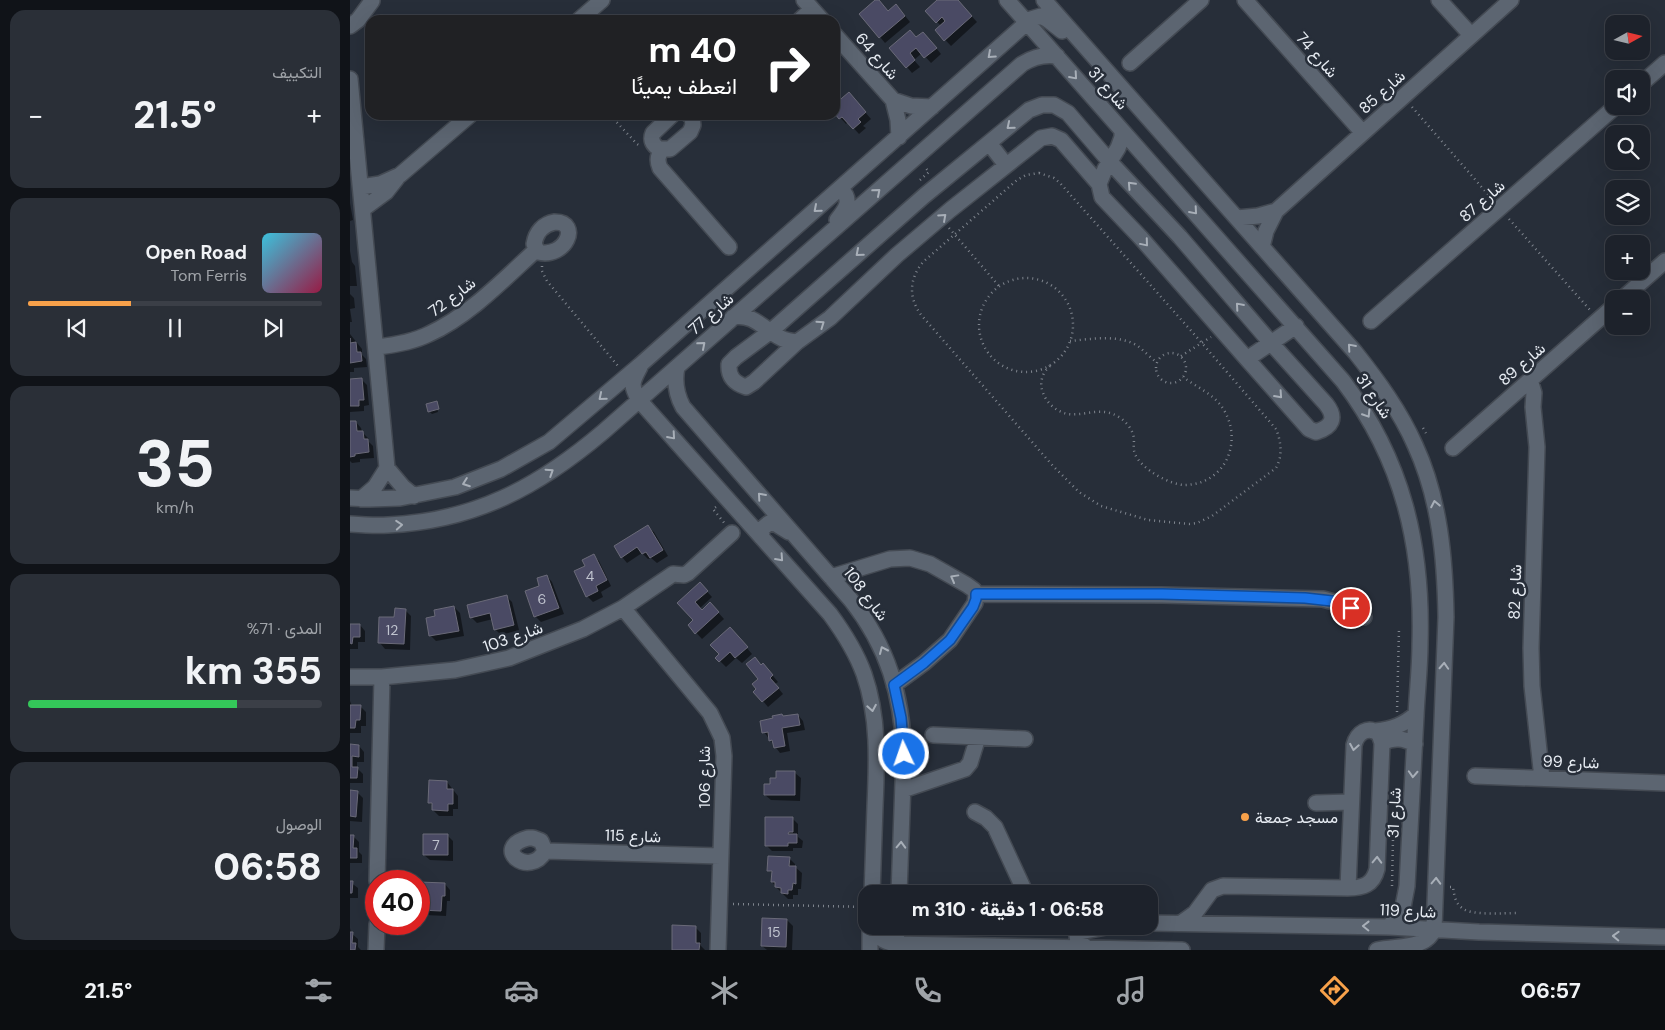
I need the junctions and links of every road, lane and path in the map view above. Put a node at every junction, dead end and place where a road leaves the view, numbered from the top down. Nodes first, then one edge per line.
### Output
1 (372, 0) edge
2 (602, 0) edge
3 (1007, 0) edge
4 (1044, 0) edge
5 (1201, 0) edge
6 (1245, 0) edge
7 (1439, 0) edge
8 (1511, 0) edge
9 (350, 8) edge
10 (585, 15) edge
11 (1027, 22) junction
12 (350, 26) edge
13 (1471, 35) junction
14 (840, 41) edge
15 (1086, 48) junction
16 (1057, 56) junction
17 (1130, 63) dead end
18 (1665, 64) edge
19 (1650, 76) edge
20 (350, 79) edge
21 (893, 100) junction
22 (932, 107) junction
23 (1606, 115) edge
24 (464, 120) edge
25 (615, 120) edge
26 (666, 120) edge
27 (692, 120) edge
28 (1122, 131) junction
29 (1363, 134) junction
30 (898, 136) junction
31 (989, 143) junction
32 (658, 148) junction
33 (1098, 148) junction
34 (1110, 162) junction
35 (1080, 163) junction
36 (1006, 165) junction
37 (400, 175) junction
38 (1099, 184) junction
39 (361, 187) junction
40 (840, 188) junction
41 (363, 209) junction
42 (1276, 211) junction
43 (1236, 218) junction
44 (887, 229) junction
45 (823, 240) junction
46 (729, 247) dead end
47 (1262, 247) junction
48 (904, 250) junction
49 (542, 252) joint
50 (1664, 265) edge
51 (1633, 290) edge
52 (1605, 314) edge
53 (733, 317) junction
54 (1370, 321) dead end
55 (1296, 326) junction
56 (770, 331) junction
57 (1221, 331) junction
58 (797, 342) junction
59 (1070, 342) junction
60 (1201, 342) junction
61 (1271, 343) junction
62 (377, 347) junction
63 (1181, 356) junction
64 (1247, 359) junction
65 (1156, 362) junction
66 (640, 365) junction
67 (1050, 366) junction
68 (677, 367) junction
69 (627, 376) junction
70 (1183, 377) junction
71 (1530, 380) junction
72 (1512, 396) junction
73 (640, 400) junction
74 (1533, 407) junction
75 (1453, 448) dead end
76 (387, 468) junction
77 (414, 496) junction
78 (356, 499) edge
79 (350, 524) edge
80 (732, 533) dead end
81 (761, 537) junction
82 (796, 537) junction
83 (831, 577) junction
84 (976, 594) junction
85 (623, 608) junction
86 (1364, 616) dead end
87 (1420, 616) junction
88 (350, 677) edge
89 (382, 677) junction
90 (894, 685) junction
91 (1442, 698) junction
92 (1416, 714) junction
93 (933, 735) dead end
94 (978, 737) junction
95 (1379, 737) junction
96 (1025, 739) dead end
97 (1415, 744) junction
98 (1475, 776) dead end
99 (1542, 778) junction
100 (1665, 783) edge
101 (903, 790) junction
102 (1351, 802) junction
103 (1316, 803) dead end
104 (975, 812) dead end
105 (545, 851) dead end
106 (720, 856) junction
107 (377, 870) edge
108 (872, 885) edge
109 (899, 885) edge
110 (1022, 885) edge
111 (1436, 886) junction
112 (1348, 888) junction
113 (1209, 894) junction
114 (719, 904) junction
115 (858, 907) edge
116 (1517, 913) dead end
117 (1158, 923) edge
118 (1181, 923) junction
119 (1220, 924) junction
120 (1389, 927) junction
121 (1434, 930) junction
122 (376, 935) edge
123 (870, 935) edge
124 (879, 935) edge
125 (1078, 935) edge
126 (1665, 937) edge
127 (896, 947) edge
128 (1086, 948) junction
129 (376, 950) edge
130 (718, 950) edge
131 (870, 950) edge
132 (1182, 950) edge
133 (1376, 950) edge

1 - 9 street
1 - 12 street
2 - 10 street
3 - 11 street, شارع 31
4 - 15 street, شارع 31
5 - 17 street
6 - 29 street, شارع 74
7 - 13 street
8 - 13 street, شارع 85
11 - 15 street
11 - 16 street, شارع 31
11 -> 22 street, شارع 77
13 - 29 street, شارع 85
14 - 21 street, شارع 64
15 - 43 street, شارع 31
16 -> 28 street, شارع 31
45 -> 16 street, شارع 77
18 - 19 street
20 - 39 street
21 - 22 street, شارع 64
21 - 30 street, شارع 64
22 - 30 street, شارع 77
23 - 54 street, شارع 87
24 - 37 street
25 - 32 path
26 - 32 street
27 - 32 street
28 - 34 street
28 -> 55 street, شارع 31
29 - 42 street, شارع 85
30 - 40 street, شارع 77
33 -> 31 street
31 - 36 street
31 - 44 street
32 - 46 street
33 - 34 street
33 - 35 street
34 - 38 street
61 -> 34 street
35 - 36 street
35 - 38 street
48 -> 36 street
37 - 39 street
37 - 41 street
38 -> 57 street
39 - 41 street
40 - 45 street
40 -> 66 street, شارع 77
41 - 62 street
42 - 43 street, شارع 85
42 - 47 street, شارع 85
43 - 47 street, شارع 31
44 - 48 street
44 -> 56 street
45 - 53 street, شارع 77
91 -> 47 street, شارع 31
58 -> 48 street
49 - 62 street, شارع 72
49 - 69 path
50 - 51 street
52 - 71 street, شارع 89
53 - 56 street
68 -> 53 street, شارع 77
55 - 61 street
55 -> 87 street, شارع 31
56 - 58 street
56 - 58 street
57 - 60 path
57 - 64 street
59 - 65 path
59 - 67 path
59 - 67 path
60 - 60 path
60 - 63 path
61 - 64 street
64 -> 61 street
62 - 76 street
63 - 65 path
63 - 70 path
65 - 70 path
66 - 69 street, شارع 77
66 - 73 street
67 - 70 path
68 - 73 street, شارع 77
82 -> 68 street, شارع 108
69 -> 77 street, شارع 77
71 - 72 street, شارع 89
71 - 74 street, شارع 82
72 - 74 street
72 - 75 street, شارع 89
79 -> 73 street, شارع 77
73 -> 81 street
74 - 99 street, شارع 82
76 - 77 street
76 - 78 street
77 - 78 street, شارع 77
80 - 85 street, شارع 103
81 - 82 street
81 -> 108 street
82 - 83 street, شارع 108
84 -> 83 street
90 -> 83 street, شارع 108
84 - 86 street
84 - 90 street
85 - 89 street, شارع 103
85 - 106 street, شارع 106
87 - 91 street
87 - 92 street, شارع 31
88 - 89 street, شارع 103
89 - 107 street
90 - 101 street, شارع 108
111 -> 91 street, شارع 31
92 - 95 street
92 - 97 street, شارع 31
93 - 94 street
94 - 96 street
94 - 101 street
95 - 97 street
95 -> 102 street
112 -> 95 street
97 -> 120 street, شارع 31
98 - 99 street, شارع 99
99 - 100 street, شارع 99
109 -> 101 street, شارع 108
102 - 103 street
102 - 112 street
104 - 110 street
105 - 106 street, شارع 115
106 - 114 street, شارع 106
111 - 116 path
111 - 121 street, شارع 31
112 - 113 street
113 - 118 street
113 - 119 street
114 - 115 path
114 - 130 street, شارع 106
117 - 118 street, شارع 119
118 - 119 street, شارع 119
120 -> 119 street, شارع 119
120 - 121 street, شارع 119
126 -> 121 street, شارع 119
121 - 133 street
122 - 129 street
123 - 131 street
124 - 127 street
125 - 128 street
127 - 128 street
128 - 132 street

